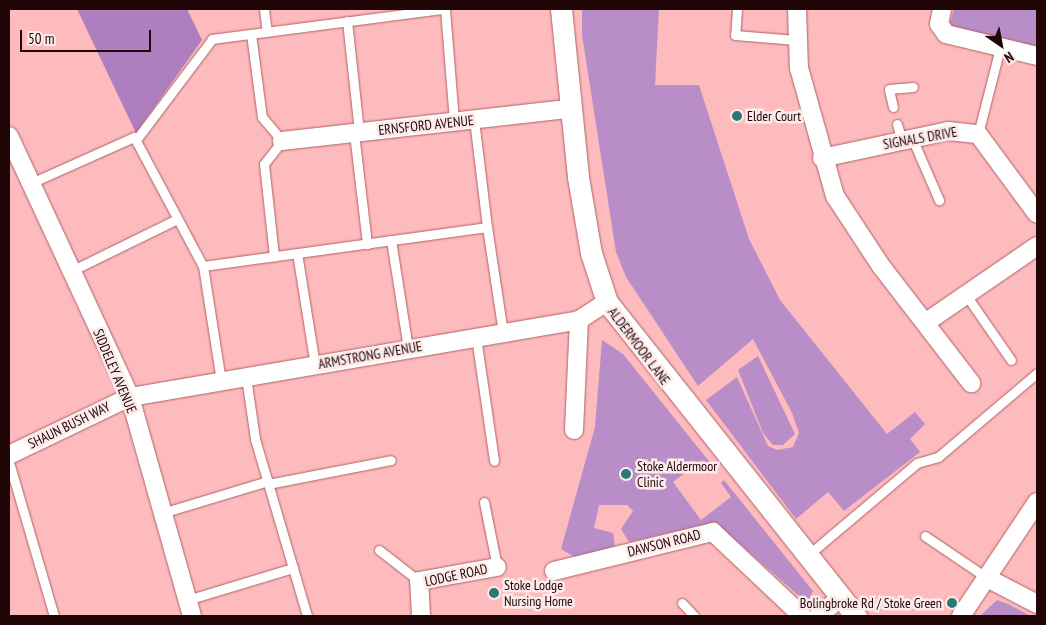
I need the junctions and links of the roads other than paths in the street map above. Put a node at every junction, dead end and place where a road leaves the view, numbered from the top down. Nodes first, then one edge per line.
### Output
1 (264, 9) edge
2 (359, 9) edge
3 (444, 9) edge
4 (561, 9) edge
5 (737, 9) edge
6 (797, 9) edge
7 (942, 9) edge
8 (360, 20) junction
9 (347, 22) junction
10 (267, 32) junction
11 (251, 34) junction
12 (796, 40) junction
13 (1000, 48) junction
14 (1037, 56) edge
15 (913, 87) dead end
16 (893, 107) dead end
17 (569, 109) junction
18 (474, 119) junction
19 (454, 122) junction
20 (357, 132) junction
21 (904, 134) junction
22 (978, 134) junction
23 (9, 136) edge
24 (136, 140) junction
25 (282, 141) junction
26 (822, 158) junction
27 (30, 183) junction
28 (940, 200) dead end
29 (1037, 214) edge
30 (177, 218) junction
31 (487, 227) junction
32 (391, 240) junction
33 (366, 244) junction
34 (1036, 249) edge
35 (297, 253) junction
36 (274, 256) junction
37 (203, 266) junction
38 (71, 271) junction
39 (966, 295) junction
40 (607, 302) junction
41 (579, 320) junction
42 (925, 323) junction
43 (503, 332) junction
44 (476, 337) junction
45 (408, 349) junction
46 (1011, 360) dead end
47 (315, 365) junction
48 (1037, 373) edge
49 (246, 377) junction
50 (221, 381) junction
51 (971, 383) dead end
52 (130, 397) junction
53 (574, 430) dead end
54 (9, 455) edge
55 (391, 460) dead end
56 (494, 461) dead end
57 (9, 462) edge
58 (268, 482) junction
59 (484, 502) dead end
60 (1037, 502) edge
61 (162, 513) junction
62 (925, 536) dead end
63 (379, 550) dead end
64 (806, 556) junction
65 (497, 567) joint
66 (293, 568) junction
67 (554, 571) dead end
68 (987, 578) junction
69 (419, 581) junction
70 (840, 598) junction
71 (682, 603) dead end
72 (1037, 604) edge
73 (190, 608) edge
74 (54, 616) edge
75 (307, 616) edge
76 (421, 616) edge
77 (694, 616) edge
78 (802, 616) edge
79 (818, 616) edge
80 (856, 616) edge
81 (961, 616) edge

1 - 10 lane
2 - 8 lane
3 - 8 lane
3 - 19 lane
4 - 17 street, ALDERMOOR LANE
5 - 12 lane
6 - 12 street
7 - 13 street
8 - 9 lane
9 - 10 lane
9 - 20 lane
10 - 11 lane
11 - 24 lane
11 - 25 lane
12 - 26 street
13 - 14 street
13 - 22 lane
15 - 16 lane
17 - 18 street, ERNSFORD AVENUE
17 - 40 street, ALDERMOOR LANE
18 - 19 street, ERNSFORD AVENUE
18 - 31 lane
19 - 20 street, ERNSFORD AVENUE
20 - 25 street, ERNSFORD AVENUE
20 - 33 lane
21 - 22 street, SIGNALS DRIVE
21 - 26 street, SIGNALS DRIVE
21 - 28 lane
22 - 29 street, SIGNALS DRIVE
23 - 27 street, SIDDELEY AVENUE
24 - 27 lane
24 - 30 lane
25 - 36 lane
26 - 42 street
27 - 38 street, SIDDELEY AVENUE
30 - 37 lane
30 - 38 lane
31 - 32 lane
31 - 43 lane
32 - 33 lane
32 - 45 lane
33 - 35 lane
34 - 39 street
35 - 36 lane
35 - 47 lane
36 - 37 lane
37 - 50 lane
38 - 52 street, SIDDELEY AVENUE
39 - 42 street
39 - 46 lane
40 - 41 street, ARMSTRONG AVENUE
40 - 64 street, ALDERMOOR LANE
41 - 43 street, ARMSTRONG AVENUE
41 - 53 street
42 - 51 street
43 - 44 street, ARMSTRONG AVENUE
44 - 45 street, ARMSTRONG AVENUE
44 - 56 lane
45 - 47 street, ARMSTRONG AVENUE
47 - 49 street, ARMSTRONG AVENUE
48 - 64 lane
49 - 50 street, ARMSTRONG AVENUE
49 - 58 lane
50 - 52 street, ARMSTRONG AVENUE
52 - 54 street, SHAUN BUSH WAY
52 - 61 street, SIDDELEY AVENUE
55 - 58 lane
57 - 74 lane
58 - 61 lane
58 - 66 lane
59 - 65 lane
60 - 68 street
61 - 73 street, SIDDELEY AVENUE
62 - 68 lane
63 - 69 lane
64 - 70 street, ALDERMOOR LANE
65 - 69 street, LODGE ROAD
66 - 73 lane
66 - 75 lane
67 - 78 street, DAWSON ROAD
68 - 72 street
68 - 81 street
69 - 76 street, LODGE ROAD
70 - 79 street
70 - 80 street, ALDERMOOR LANE
71 - 77 lane

